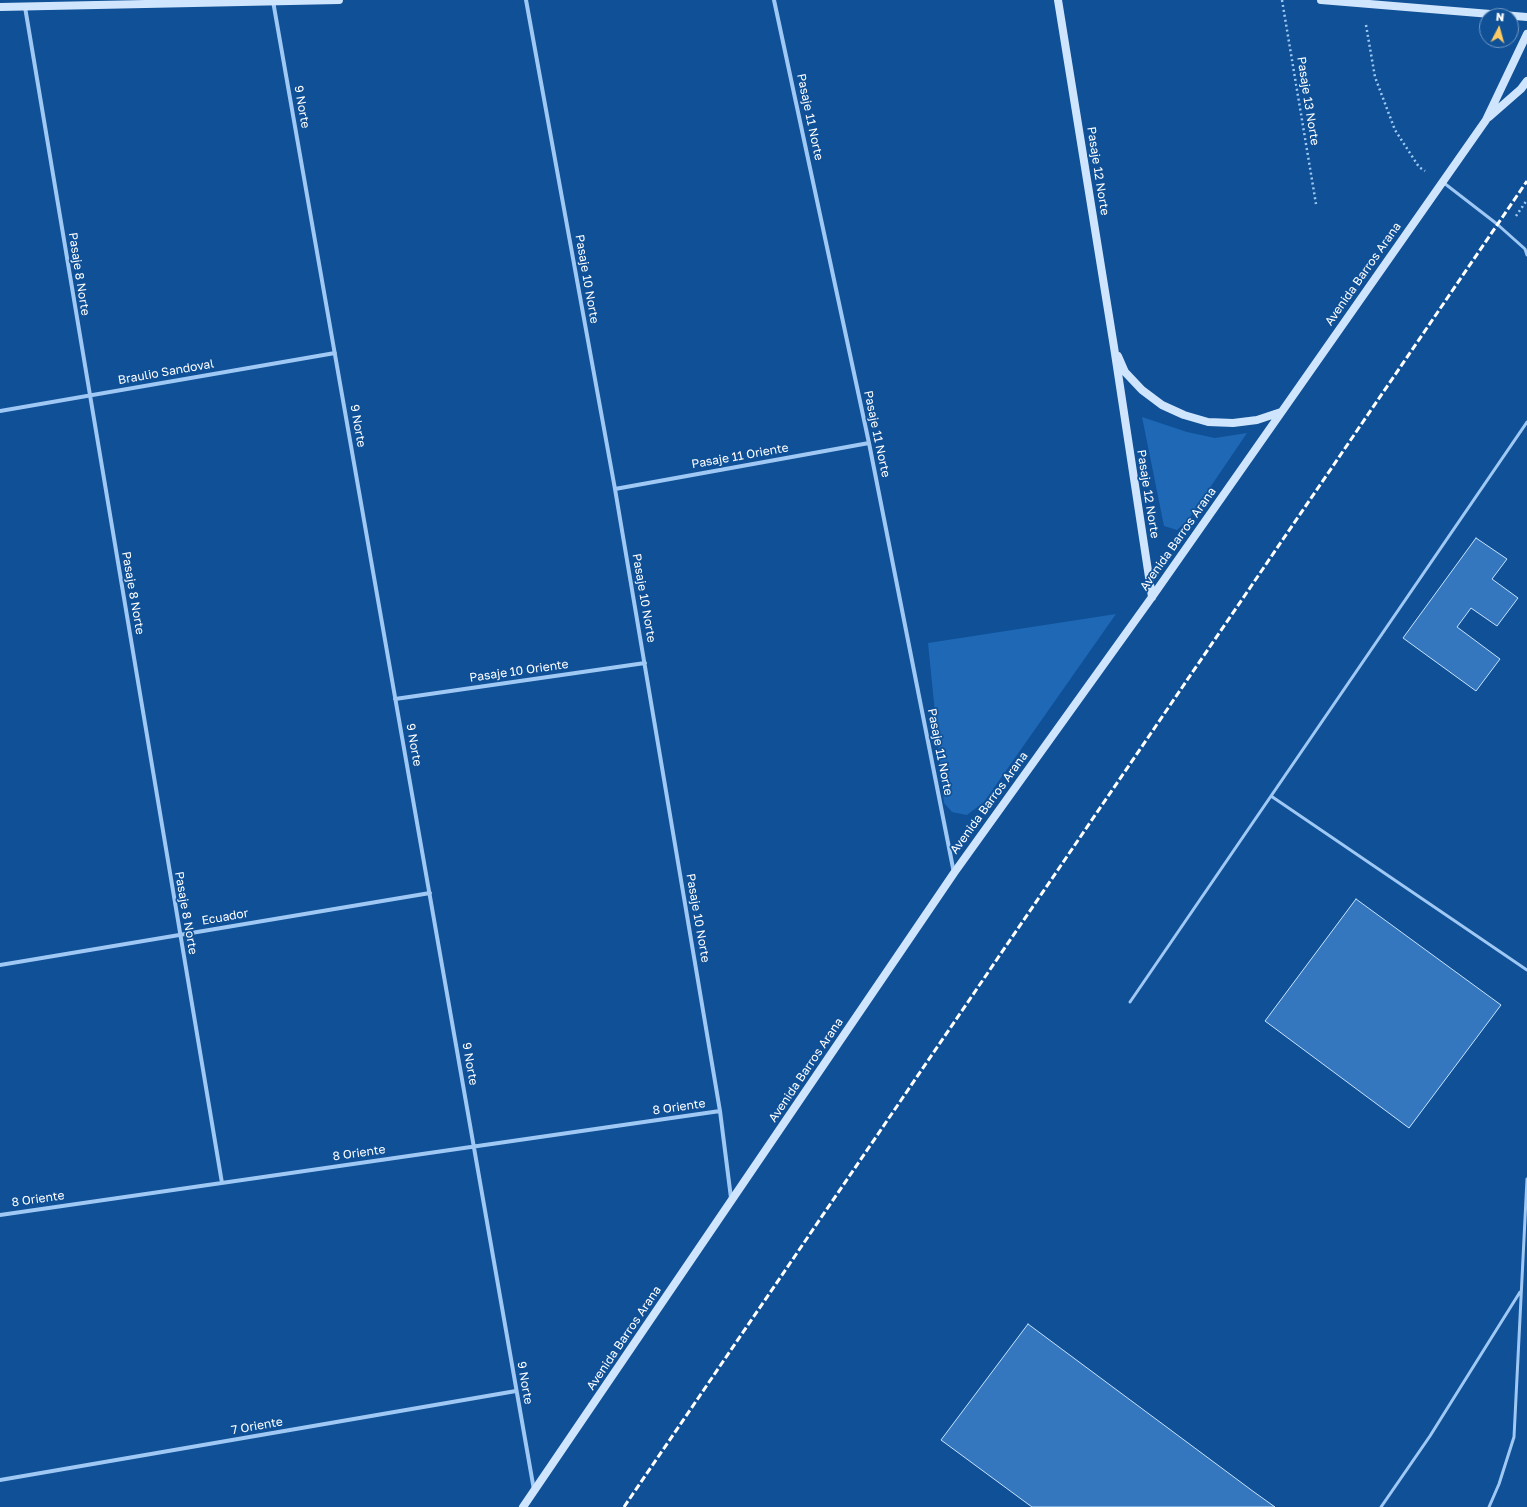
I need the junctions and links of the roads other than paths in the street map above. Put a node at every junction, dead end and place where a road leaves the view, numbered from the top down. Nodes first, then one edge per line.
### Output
1 (339, 0) edge
2 (526, 0) edge
3 (774, 0) edge
4 (1058, 0) edge
5 (1321, 0) edge
6 (273, 1) junction
7 (88, 3) edge
8 (0, 7) edge
9 (25, 7) junction
10 (1527, 17) edge
11 (1527, 34) edge
12 (1527, 81) edge
13 (1486, 120) junction
14 (1442, 182) junction
15 (1527, 255) edge
16 (1114, 346) junction
17 (335, 353) junction
18 (90, 396) junction
19 (0, 411) edge
20 (1281, 412) junction
21 (1527, 422) edge
22 (869, 443) junction
23 (615, 489) junction
24 (1152, 597) junction
25 (644, 663) junction
26 (395, 699) junction
27 (1271, 796) junction
28 (954, 873) junction
29 (430, 893) junction
30 (180, 935) junction
31 (0, 965) edge
32 (1527, 970) edge
33 (1130, 1002) dead end
34 (720, 1111) junction
35 (474, 1147) junction
36 (1527, 1179) edge
37 (222, 1183) junction
38 (732, 1202) junction
39 (0, 1215) edge
40 (1521, 1291) junction
41 (516, 1391) junction
42 (0, 1480) edge
43 (534, 1492) junction
44 (523, 1507) edge
45 (1381, 1507) edge
46 (1489, 1507) edge

1 - 6 main road
2 - 23 street, Pasaje 10 Norte
3 - 22 street, Pasaje 11 Norte
4 - 16 main road, Pasaje 12 Norte
5 - 10 main road
6 - 7 main road
6 - 17 street, 9 Norte
7 - 9 main road
8 - 9 main road
9 - 18 street, Pasaje 8 Norte
11 - 13 main road, Avenida Barros Arana
12 - 13 main road, Avenida Barros Arana
13 - 14 main road, Avenida Barros Arana
14 - 15 lane
14 - 20 main road, Avenida Barros Arana
16 - 20 main road, Pasaje 12 Norte
16 - 24 main road, Pasaje 12 Norte
17 - 18 street, Braulio Sandoval
17 - 26 street, 9 Norte
18 - 19 street, Braulio Sandoval
18 - 30 street, Pasaje 8 Norte
20 - 24 main road, Avenida Barros Arana
21 - 27 lane
22 - 23 street, Pasaje 11 Oriente
22 - 28 street, Pasaje 11 Norte
23 - 25 street, Pasaje 10 Norte
24 - 28 main road, Avenida Barros Arana
25 - 26 street, Pasaje 10 Oriente
25 - 34 street, Pasaje 10 Norte
26 - 29 street, 9 Norte
27 - 32 lane
27 - 33 lane
28 - 38 main road, Avenida Barros Arana
29 - 30 street, Ecuador
29 - 35 street, 9 Norte
30 - 31 street, Ecuador
30 - 37 street, Pasaje 8 Norte
34 - 35 street, 8 Oriente
34 - 38 street, Pasaje 10 Norte
35 - 37 street, 8 Oriente
35 - 41 street, 9 Norte
36 - 40 lane
37 - 39 street, 8 Oriente
38 - 43 main road, Avenida Barros Arana
40 - 45 lane
40 - 46 lane
41 - 42 street, 7 Oriente
41 - 43 street, 9 Norte
43 - 44 main road, Avenida Barros Arana

